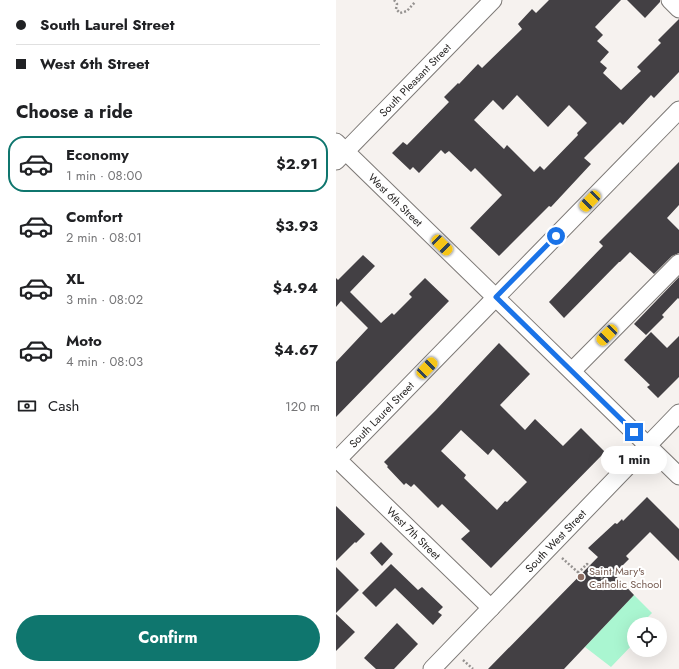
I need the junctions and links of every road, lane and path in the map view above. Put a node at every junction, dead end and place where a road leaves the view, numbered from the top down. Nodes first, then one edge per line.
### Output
1 (394, 0) edge
2 (493, 0) edge
3 (670, 0) edge
4 (416, 2) dead end
5 (679, 9) edge
6 (679, 110) edge
7 (339, 151) edge
8 (679, 263) edge
9 (496, 297) junction
10 (572, 371) junction
11 (679, 413) edge
12 (647, 445) junction
13 (337, 460) edge
14 (679, 476) edge
15 (562, 557) dead end
16 (602, 590) dead end
17 (491, 608) junction
18 (463, 660) dead end
19 (432, 669) edge
20 (472, 669) edge

1 - 4 path
2 - 7 street, South Pleasant Street
3 - 5 street
6 - 9 street, South Laurel Street
7 - 9 street, West 6th Street
8 - 10 street
9 - 10 street, West 6th Street
9 - 13 street, South Laurel Street
10 - 12 street, West 6th Street
11 - 12 street, South West Street
12 - 14 street, West 6th Street
12 - 17 street, South West Street
13 - 17 street, West 7th Street
15 - 16 path
17 - 19 street, South West Street
18 - 20 path

